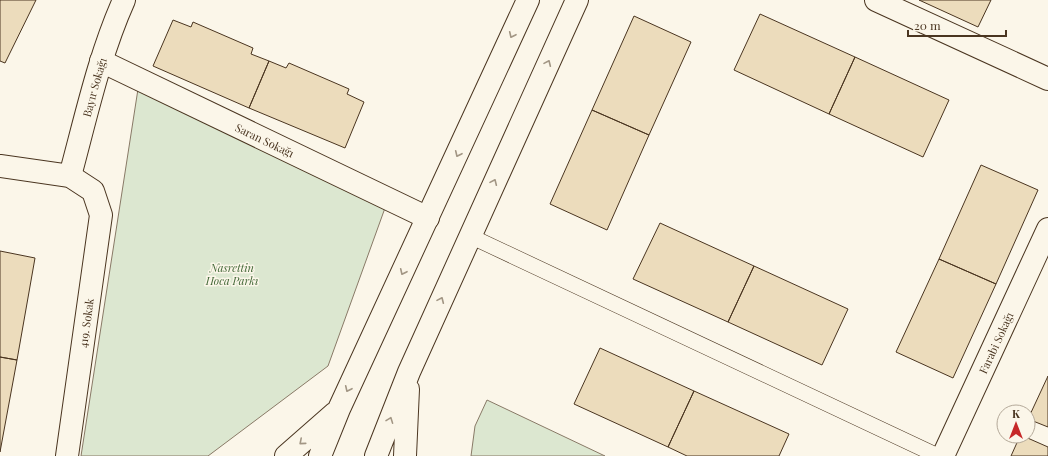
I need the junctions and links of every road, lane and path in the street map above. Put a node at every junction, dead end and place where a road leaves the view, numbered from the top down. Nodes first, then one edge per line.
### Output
1 (124, 0) edge
2 (528, 0) edge
3 (577, 0) edge
4 (876, 0) edge
5 (101, 61) junction
6 (1048, 79) edge
7 (0, 166) edge
8 (70, 176) junction
9 (428, 218) junction
10 (1048, 229) edge
11 (470, 236) junction
12 (408, 372) junction
13 (339, 409) junction
14 (67, 456) edge
15 (286, 456) edge
16 (320, 456) edge
17 (376, 456) edge
18 (405, 456) edge
19 (938, 456) edge
20 (943, 456) edge

1 - 5 street, Bayır Sokağı
2 -> 9 street
11 -> 3 street
4 - 6 street
5 - 8 street, Bayır Sokağı
5 - 9 street, Saran Sokağı
7 - 8 street
8 - 14 street, 419. Sokak
9 -> 13 street
10 - 20 street, Farabi Sokağı
12 -> 11 street
11 - 19 lane
17 -> 12 street
12 - 18 street
13 -> 15 street
13 - 16 street

